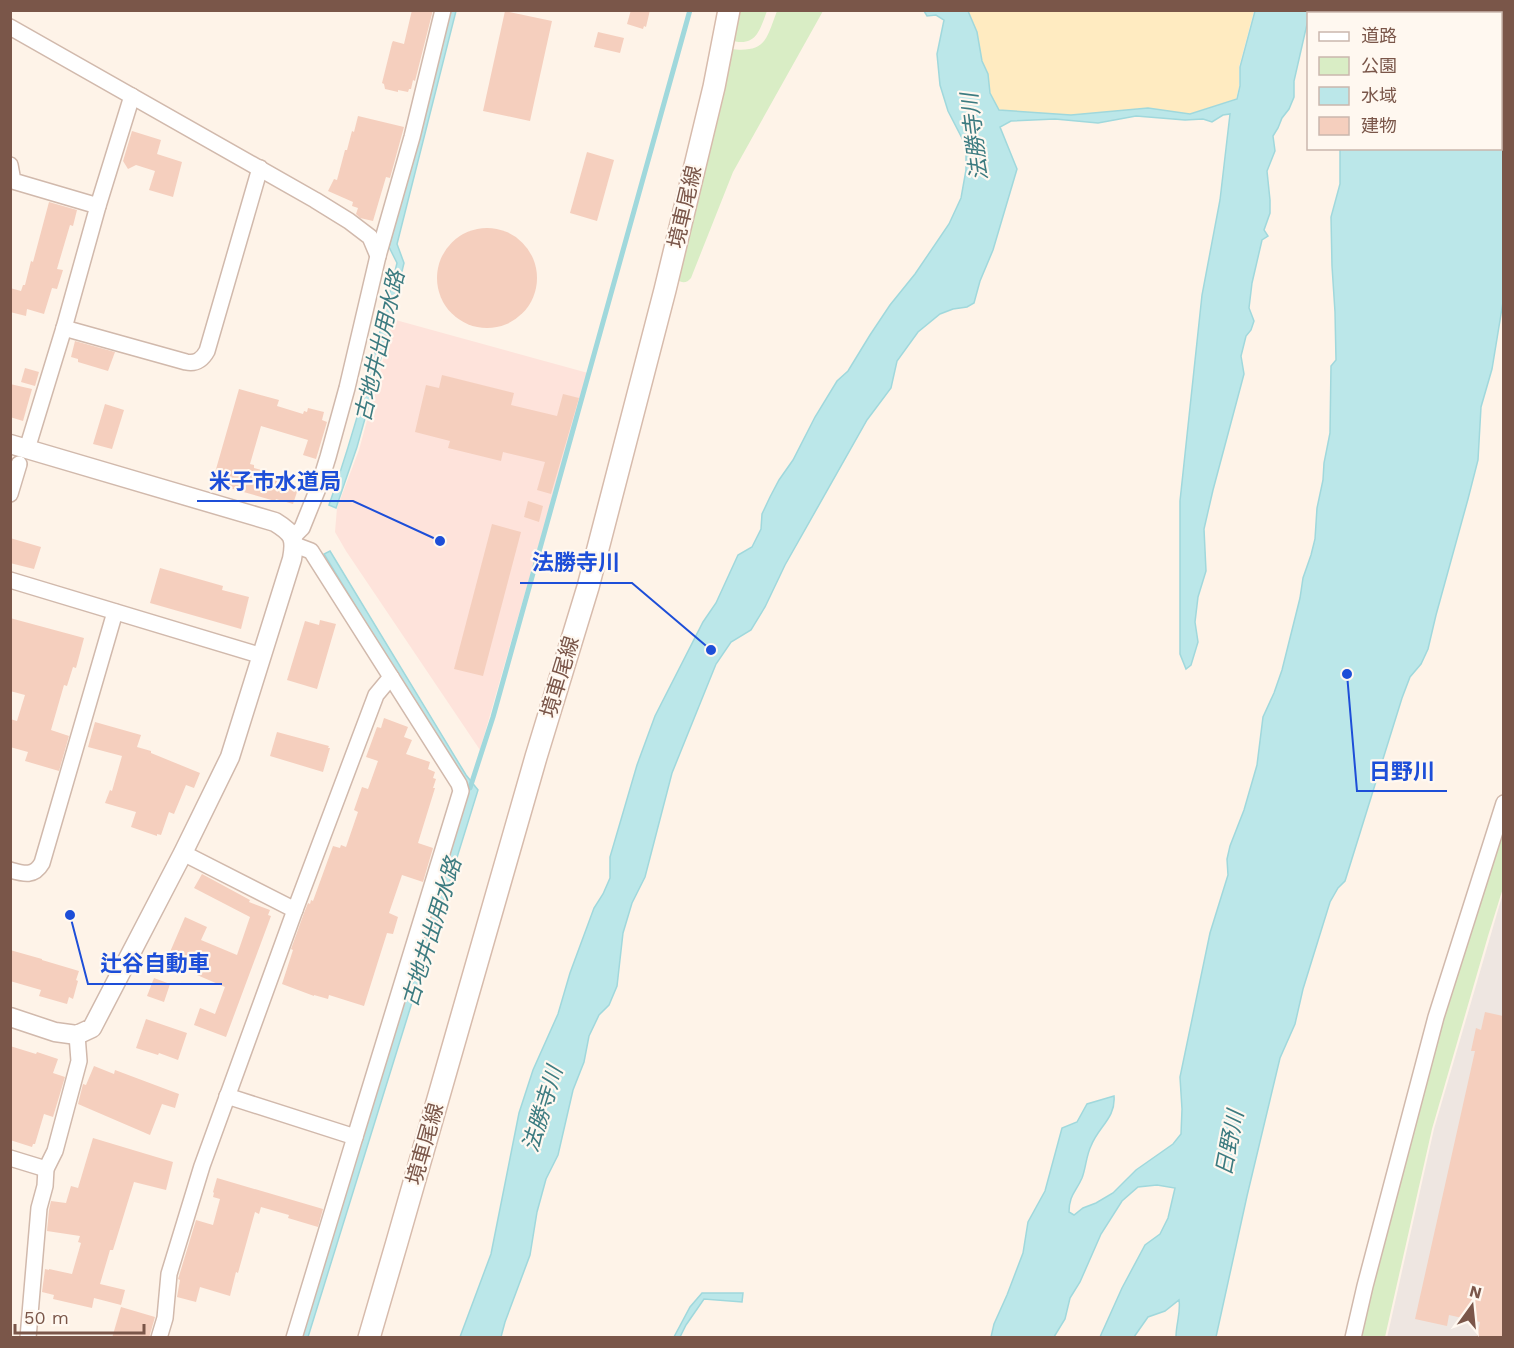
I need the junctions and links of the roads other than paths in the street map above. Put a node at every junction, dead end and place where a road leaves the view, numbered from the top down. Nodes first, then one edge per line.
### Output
1 (443, 10) edge
2 (729, 10) edge
3 (10, 27) edge
4 (132, 96) junction
5 (10, 165) edge
6 (260, 168) junction
7 (12, 182) edge
8 (98, 207) junction
9 (378, 256) junction
10 (64, 328) junction
11 (19, 452) edge
12 (10, 494) edge
13 (294, 541) junction
14 (10, 580) edge
15 (115, 612) junction
16 (262, 656) junction
17 (391, 677) junction
18 (1503, 803) edge
19 (183, 853) junction
20 (10, 870) edge
21 (295, 910) junction
22 (10, 1017) edge
23 (77, 1035) junction
24 (227, 1096) junction
25 (355, 1137) junction
26 (10, 1158) edge
27 (46, 1169) junction
28 (28, 1338) edge
29 (159, 1338) edge
30 (294, 1338) edge
31 (369, 1338) edge
32 (1353, 1338) edge

1 - 9 street
2 - 31 main road, 境車尾線
3 - 4 street
4 - 6 street
4 - 8 street
5 - 7 street
6 - 9 street
6 - 10 street
7 - 8 street
8 - 10 street
9 - 13 street
10 - 11 street
11 - 12 street
11 - 13 street
13 - 16 street
13 - 17 street
14 - 15 street
15 - 16 street
15 - 20 street
16 - 19 street
17 - 21 street
17 - 25 street
18 - 32 street
19 - 21 street
19 - 23 street
21 - 24 street
22 - 23 street
23 - 27 street
24 - 25 street
24 - 29 street
25 - 30 street
26 - 27 street
27 - 28 street

